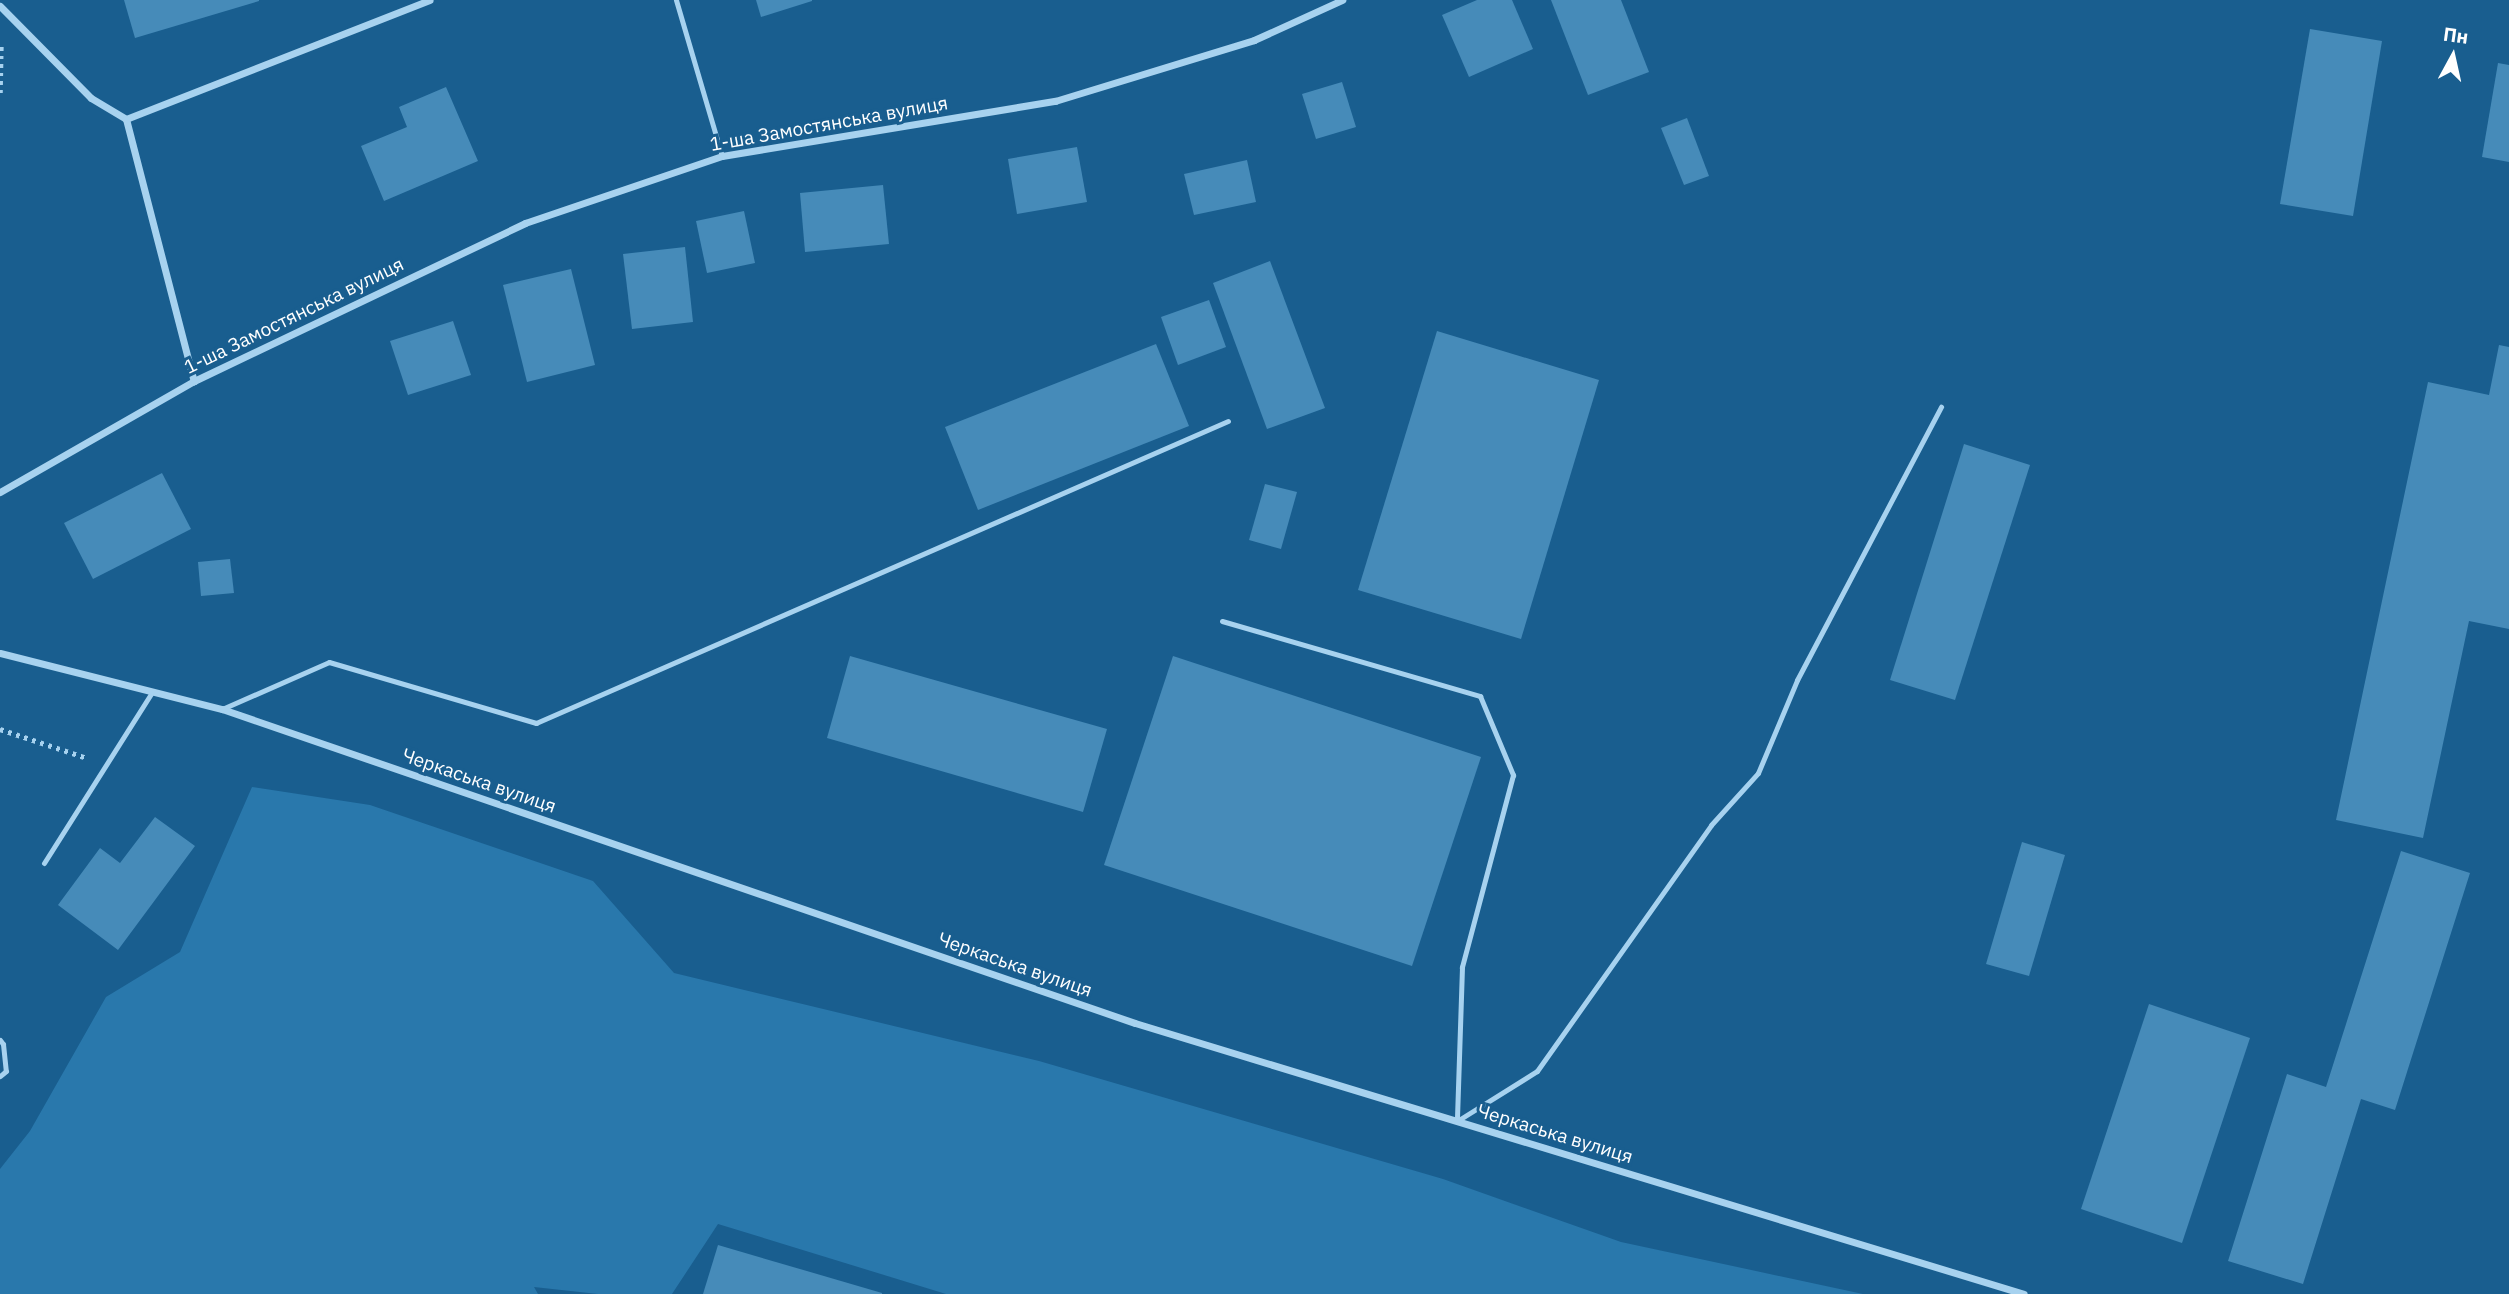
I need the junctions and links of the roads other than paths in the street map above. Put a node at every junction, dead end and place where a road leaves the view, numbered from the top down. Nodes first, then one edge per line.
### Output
1 (429, 0) edge
2 (676, 0) edge
3 (1342, 0) edge
4 (0, 6) edge
5 (126, 119) junction
6 (722, 156) junction
7 (194, 381) junction
8 (1941, 407) dead end
9 (1228, 421) dead end
10 (0, 492) edge
11 (1222, 621) dead end
12 (0, 653) edge
13 (152, 692) junction
14 (222, 709) junction
15 (44, 863) dead end
16 (0, 1040) edge
17 (0, 1076) edge
18 (1457, 1121) junction
19 (2024, 1294) edge

1 - 5 street
2 - 6 lane
3 - 6 street, 1-ша Замостянська вулиця
4 - 5 street
5 - 7 street
6 - 7 street, 1-ша Замостянська вулиця
7 - 10 street, 1-ша Замостянська вулиця
8 - 18 lane
9 - 14 lane
11 - 18 lane
12 - 13 street, Черкаська вулиця
13 - 14 street, Черкаська вулиця
13 - 15 lane
14 - 18 street, Черкаська вулиця
16 - 17 lane
18 - 19 street, Черкаська вулиця

